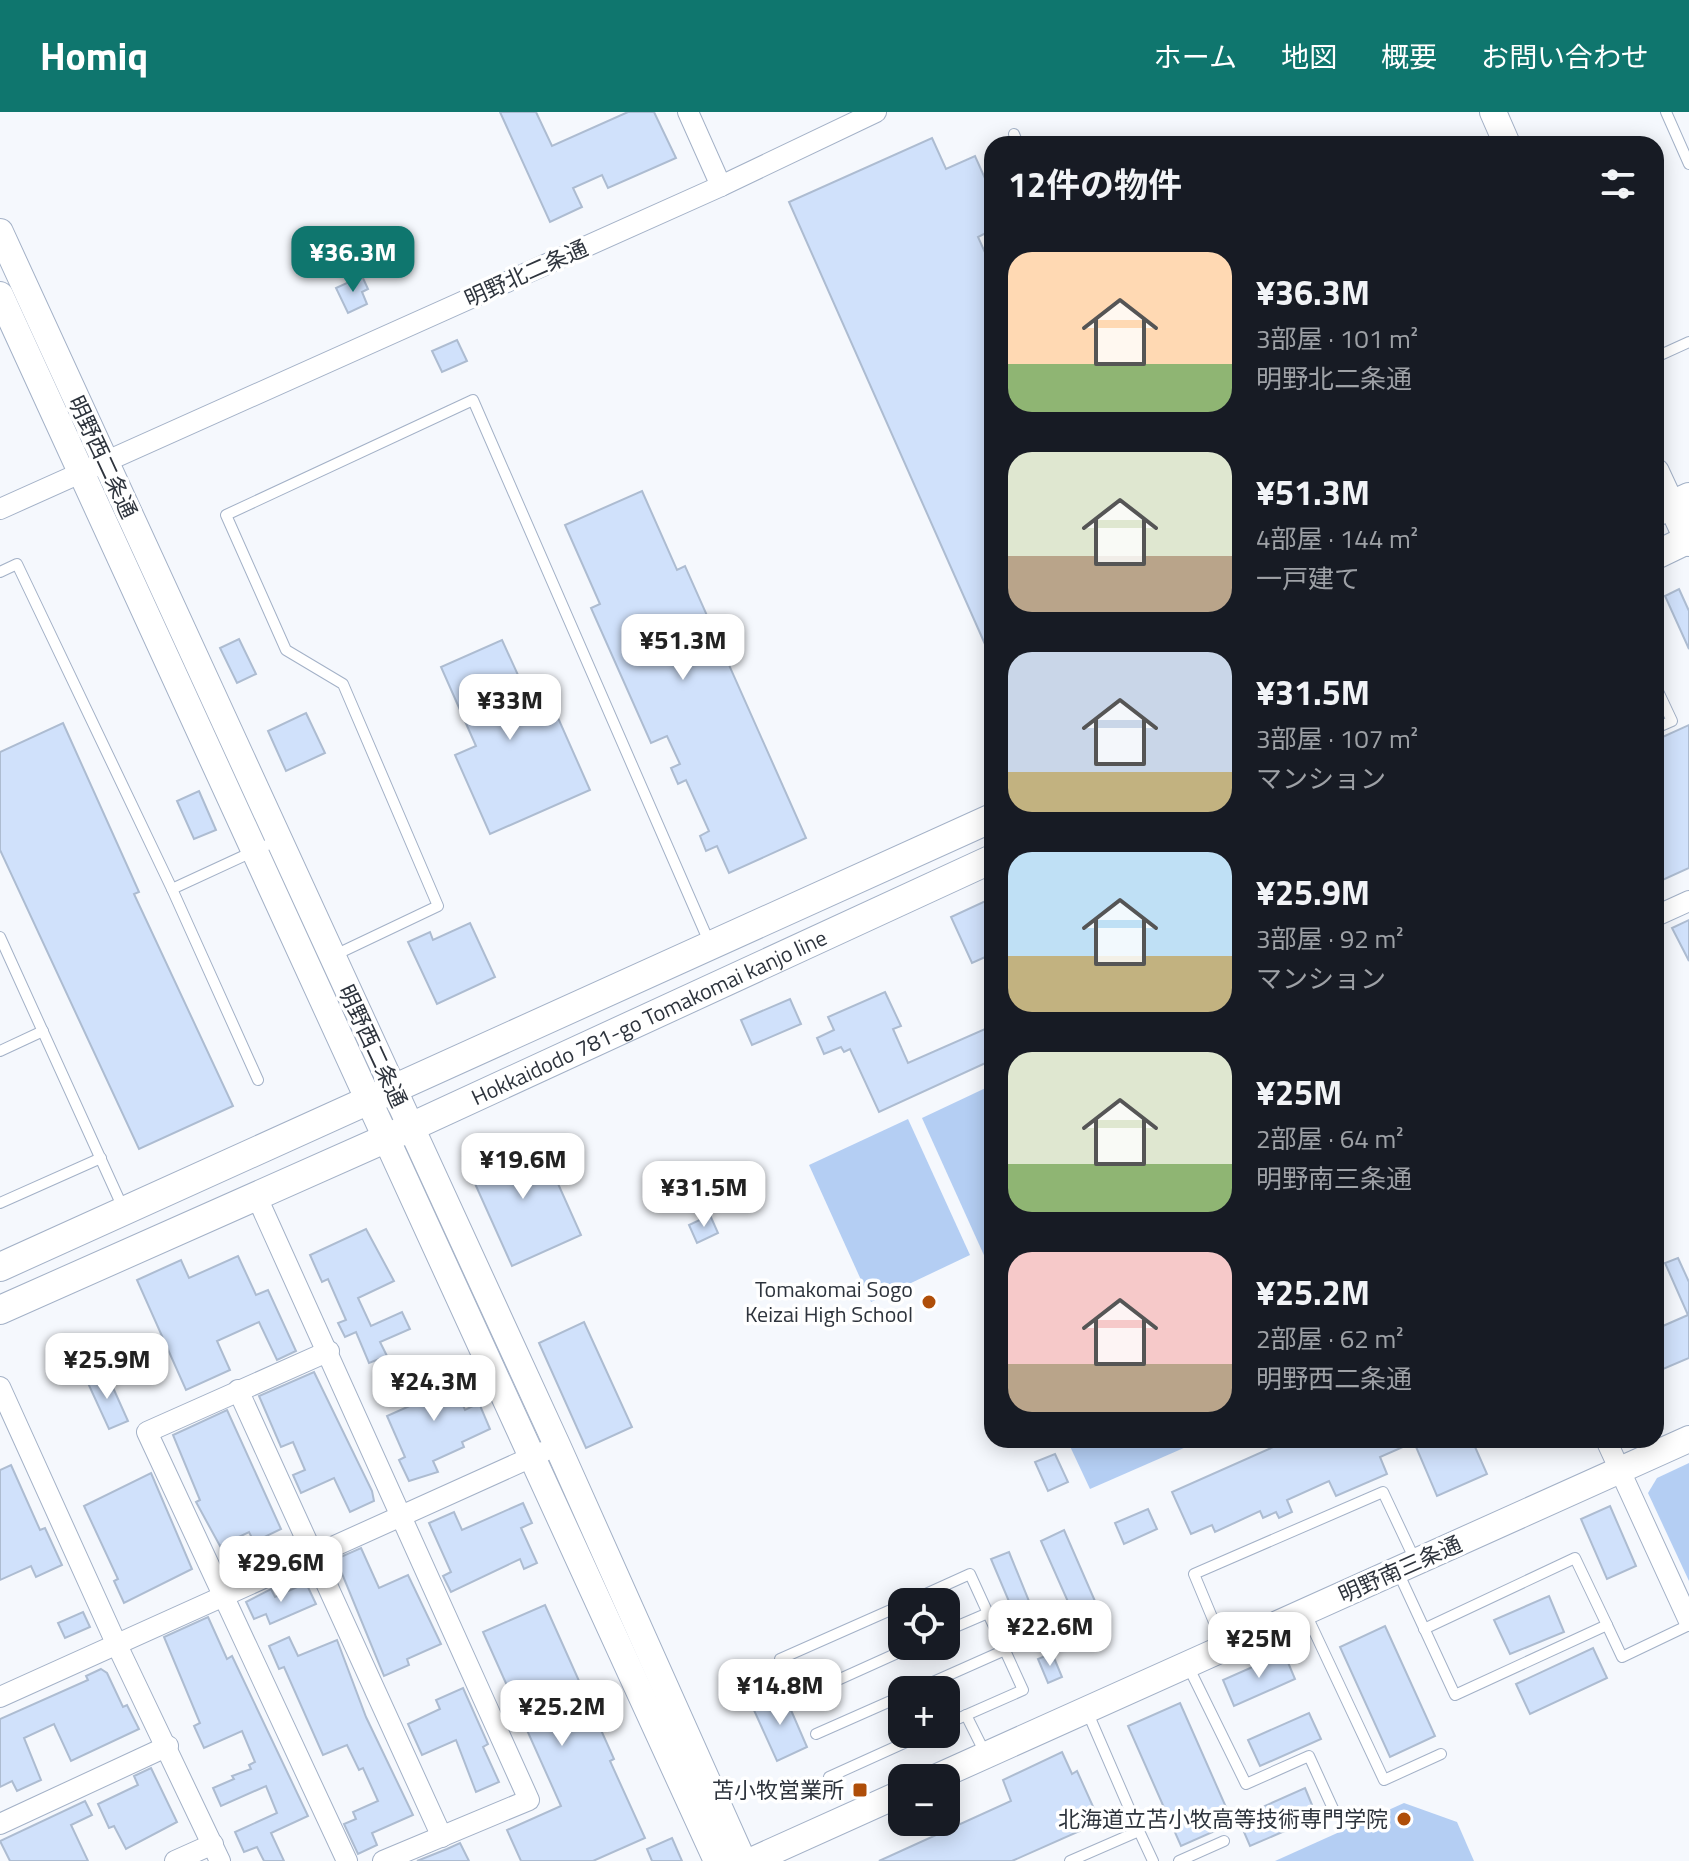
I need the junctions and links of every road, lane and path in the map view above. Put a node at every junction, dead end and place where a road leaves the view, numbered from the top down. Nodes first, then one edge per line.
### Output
1 (688, 112) edge
2 (876, 112) edge
3 (1493, 112) edge
4 (1666, 112) edge
5 (1504, 136) edge
6 (1689, 164) edge
7 (721, 186) junction
8 (0, 232) edge
9 (0, 295) edge
10 (1689, 342) edge
11 (1664, 353) edge
12 (93, 467) junction
13 (1672, 505) edge
14 (0, 509) edge
15 (1689, 541) edge
16 (1664, 552) edge
17 (0, 572) edge
18 (1664, 704) edge
19 (1664, 724) edge
20 (984, 822) edge
21 (267, 846) junction
22 (984, 863) edge
23 (172, 889) junction
24 (1689, 901) edge
25 (1664, 912) edge
26 (0, 937) edge
27 (711, 945) junction
28 (320, 961) junction
29 (43, 1031) junction
30 (0, 1051) edge
31 (258, 1080) dead end
32 (381, 1095) junction
33 (399, 1132) junction
34 (101, 1158) junction
35 (256, 1195) junction
36 (0, 1203) edge
37 (125, 1211) junction
38 (0, 1267) edge
39 (0, 1310) edge
40 (329, 1351) junction
41 (0, 1387) edge
42 (238, 1390) junction
43 (1689, 1439) edge
44 (557, 1445) junction
45 (1610, 1448) edge
46 (532, 1457) junction
47 (1620, 1470) junction
48 (403, 1516) junction
49 (316, 1555) junction
50 (1406, 1566) junction
51 (939, 1588) edge
52 (222, 1594) junction
53 (888, 1611) edge
54 (1305, 1612) junction
55 (988, 1613) junction
56 (1689, 1623) edge
57 (960, 1625) edge
58 (1607, 1625) junction
59 (1424, 1629) junction
60 (116, 1643) junction
61 (1225, 1648) junction
62 (1005, 1650) junction
63 (888, 1657) edge
64 (780, 1659) dead end
65 (1188, 1665) junction
66 (946, 1676) edge
67 (0, 1697) edge
68 (800, 1697) dead end
69 (888, 1702) edge
70 (1086, 1710) junction
71 (966, 1715) junction
72 (960, 1718) edge
73 (816, 1734) dead end
74 (168, 1746) junction
75 (893, 1748) edge
76 (1441, 1754) dead end
77 (986, 1755) junction
78 (960, 1767) edge
79 (829, 1777) dead end
80 (888, 1799) edge
81 (1335, 1813) dead end
82 (0, 1824) edge
83 (1139, 1831) junction
84 (442, 1837) junction
85 (1224, 1841) dead end
86 (216, 1852) edge
87 (175, 1861) edge
88 (347, 1861) edge
89 (383, 1861) edge
90 (717, 1861) edge
91 (743, 1861) edge
92 (751, 1861) edge
93 (1070, 1861) edge
94 (1153, 1861) edge
95 (1179, 1861) edge

1 - 7 street
2 - 7 street, 明野北二条通
3 - 5 street
4 - 6 lane
7 - 12 street, 明野北二条通
8 - 12 street, 明野西二条通
9 - 12 street, 明野西二条通
10 - 11 lane
12 - 14 street, 明野北二条通
12 - 21 street, 明野西二条通
13 - 15 street
15 - 16 main road
17 - 23 lane
18 - 19 lane
20 - 27 main road, Hokkaidodo 781-go Tomakomai kanjo line
21 - 23 lane
21 - 28 street, 明野西二条通
22 - 33 main road, Hokkaidodo 781-go Tomakomai kanjo line
23 - 31 lane
24 - 25 street
26 - 29 lane
27 - 28 lane
27 - 32 main road, Hokkaidodo 781-go Tomakomai kanjo line
28 - 32 street, 明野西二条通
29 - 30 lane
29 - 34 lane
32 - 33 street, 明野西二条通
32 - 37 main road, Hokkaidodo 781-go Tomakomai kanjo line
33 - 35 main road, Hokkaidodo 781-go Tomakomai kanjo line
33 - 44 street, 明野西二条通
33 - 46 street, 明野西二条通
34 - 36 lane
34 - 37 lane
35 - 39 main road, Hokkaidodo 781-go Tomakomai kanjo line
35 - 40 street
37 - 38 main road, Hokkaidodo 781-go Tomakomai kanjo line
40 - 42 street
40 - 48 street
41 - 60 street
42 - 49 street
42 - 52 street
43 - 47 street, 明野南三条通
44 - 46 street
44 - 91 street, 明野西二条通
45 - 47 street
46 - 48 street
46 - 90 street, 明野西二条通
47 - 50 street, 明野南三条通
47 - 56 street
48 - 49 street
48 - 84 street
49 - 52 street
49 - 84 street
50 - 54 street, 明野南三条通
50 - 59 lane
50 - 61 lane
51 - 55 lane
52 - 60 street
52 - 88 street
53 - 64 lane
54 - 61 street, 明野南三条通
54 - 76 lane
55 - 57 lane
55 - 62 lane
56 - 58 lane
58 - 59 lane
58 - 59 lane
60 - 67 street
60 - 74 street
61 - 65 street, 明野南三条通
62 - 66 lane
62 - 71 lane
63 - 68 lane
65 - 70 street, 明野南三条通
65 - 81 lane
69 - 73 lane
70 - 77 street, 明野南三条通
70 - 83 lane
71 - 72 lane
71 - 77 lane
74 - 82 street
74 - 86 street
75 - 79 lane
77 - 78 street, 明野南三条通
80 - 92 street
83 - 93 lane
83 - 94 lane
84 - 89 street
85 - 95 lane
86 - 87 street

